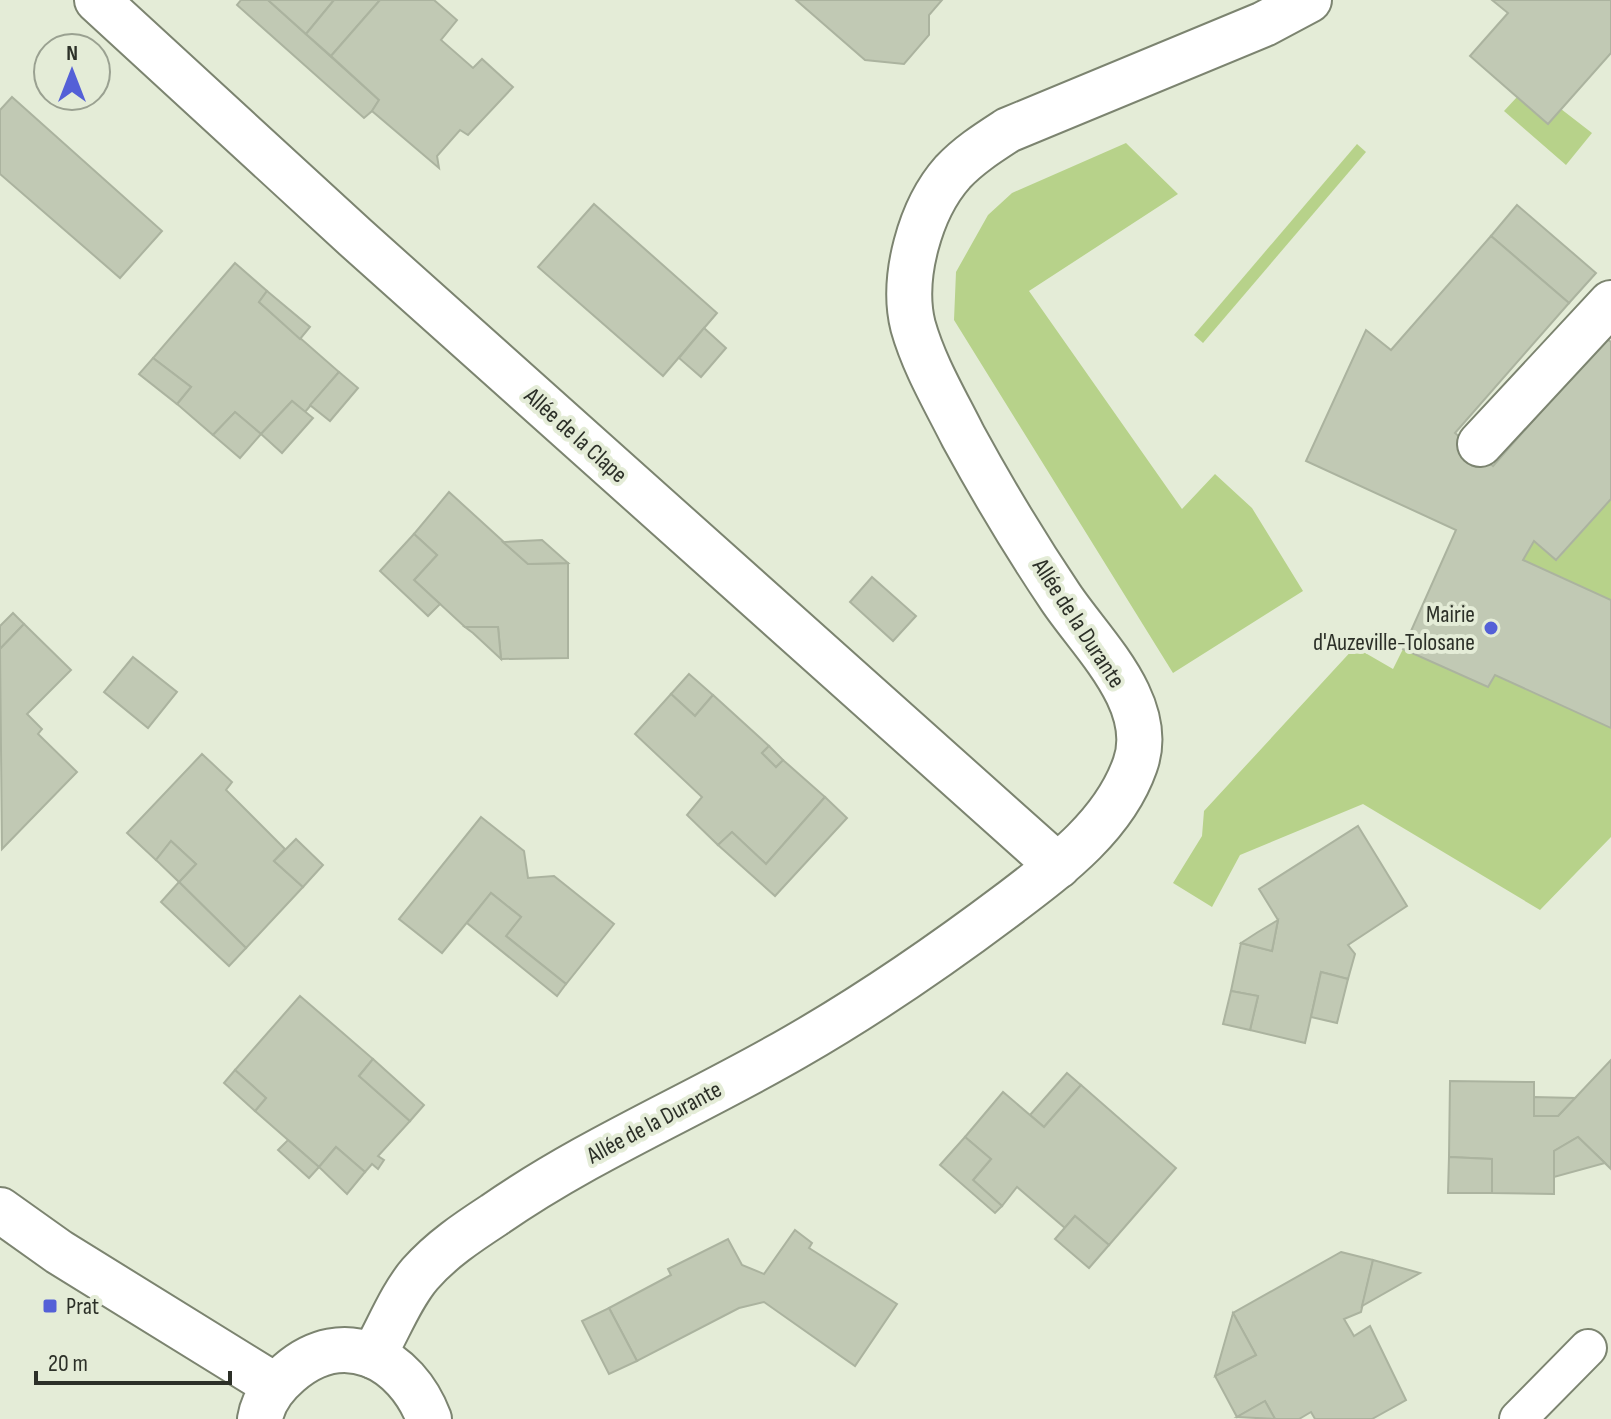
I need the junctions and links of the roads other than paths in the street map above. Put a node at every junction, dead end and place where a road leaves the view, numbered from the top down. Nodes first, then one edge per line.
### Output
1 (97, 0) edge
2 (1309, 0) edge
3 (1611, 303) edge
4 (1480, 444) dead end
5 (1058, 866) junction
6 (0, 1210) edge
7 (1588, 1348) dead end
8 (373, 1356) junction
9 (267, 1402) edge
10 (429, 1419) edge
11 (1518, 1419) edge

1 - 5 street, Allée de la Clape
2 - 5 street, Allée de la Durante
3 - 4 street
5 - 8 street, Allée de la Durante
6 - 9 street
7 - 11 lane
8 - 9 street
8 - 10 street

